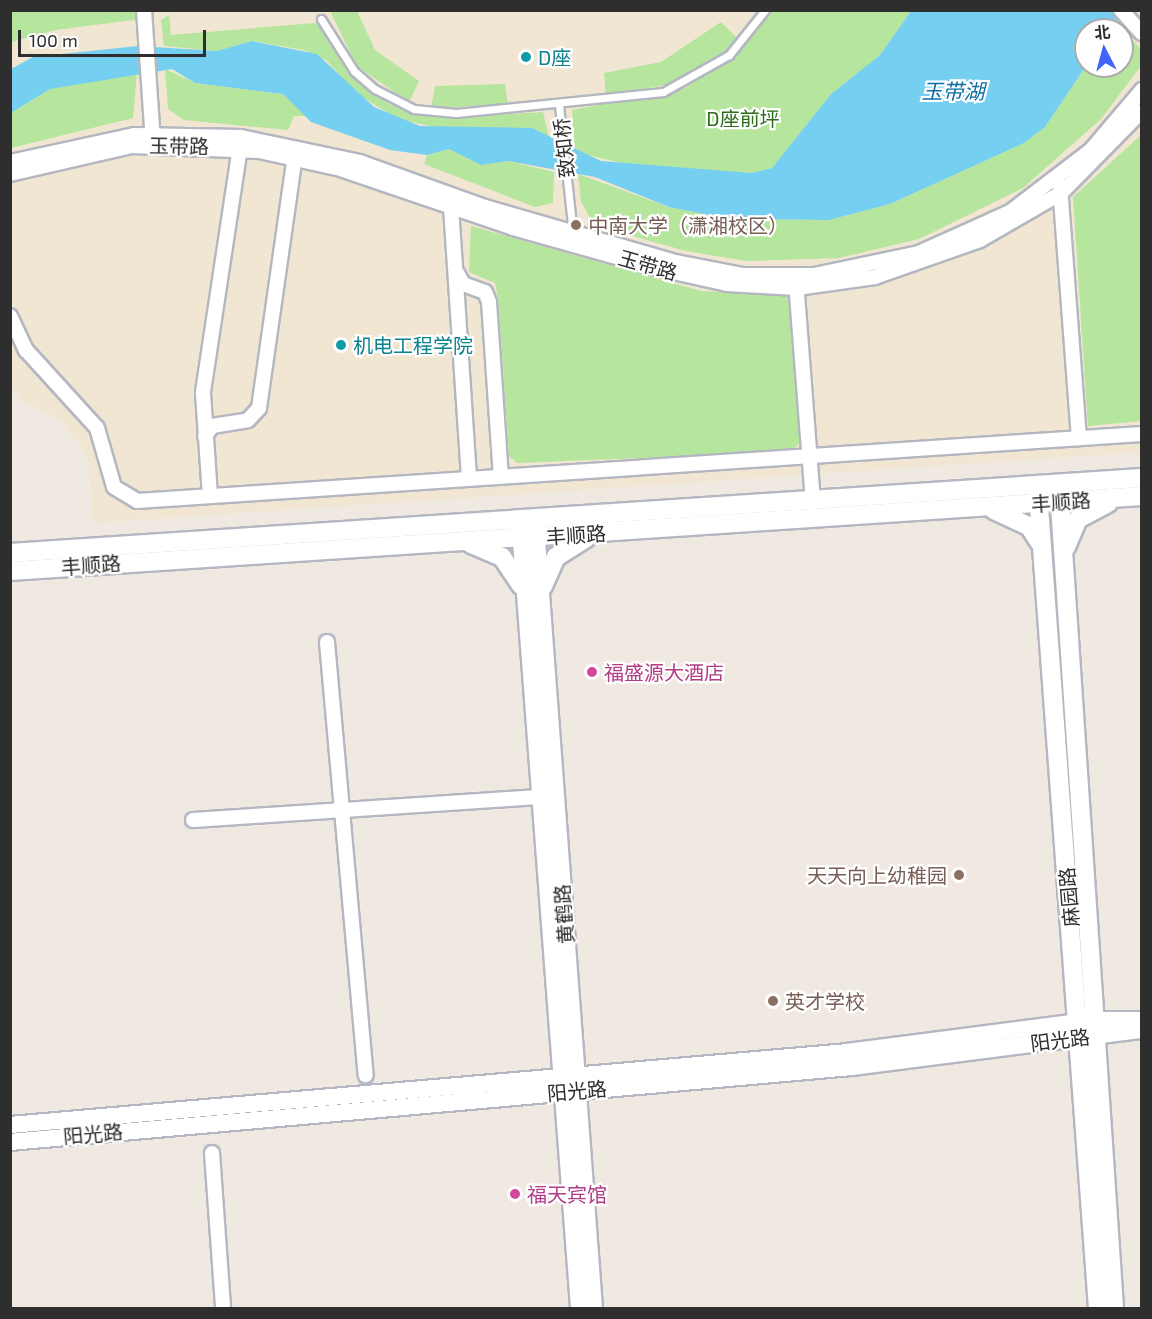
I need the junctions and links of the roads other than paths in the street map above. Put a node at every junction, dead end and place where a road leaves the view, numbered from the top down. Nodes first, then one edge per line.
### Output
1 (144, 10) edge
2 (150, 10) edge
3 (765, 10) edge
4 (1121, 10) edge
5 (321, 19) dead end
6 (1137, 22) edge
7 (149, 39) junction
8 (1142, 90) edge
9 (560, 105) junction
10 (1140, 114) edge
11 (156, 139) junction
12 (241, 142) junction
13 (296, 152) junction
14 (10, 162) edge
15 (10, 174) edge
16 (1060, 178) junction
17 (1061, 193) junction
18 (451, 207) junction
19 (574, 239) junction
20 (456, 268) junction
21 (796, 282) junction
22 (473, 288) junction
23 (458, 303) junction
24 (10, 316) edge
25 (203, 404) junction
26 (222, 423) junction
27 (1142, 434) edge
28 (205, 436) junction
29 (1079, 438) junction
30 (809, 458) junction
31 (501, 476) junction
32 (469, 478) junction
33 (1142, 478) edge
34 (1059, 493) junction
35 (1038, 494) junction
36 (210, 496) junction
37 (1133, 497) edge
38 (813, 502) junction
39 (966, 508) junction
40 (528, 529) junction
41 (605, 533) junction
42 (448, 542) junction
43 (1042, 553) junction
44 (10, 554) edge
45 (1064, 567) junction
46 (10, 571) edge
47 (535, 611) junction
48 (327, 642) dead end
49 (548, 796) junction
50 (342, 809) junction
51 (194, 820) dead end
52 (1142, 1020) edge
53 (1087, 1029) junction
54 (1142, 1030) edge
55 (366, 1075) dead end
56 (570, 1085) junction
57 (10, 1125) edge
58 (10, 1142) edge
59 (212, 1152) dead end
60 (224, 1308) edge
61 (580, 1308) edge
62 (593, 1308) edge
63 (1098, 1308) edge
64 (1114, 1308) edge

1 - 7 street
2 - 7 street
3 - 9 lane
4 - 6 street
5 - 9 lane
7 - 11 street
8 - 16 street
9 - 19 lane, 致知桥
10 - 17 street, 玉带路
11 - 12 street, 玉带路
11 - 14 street
11 - 15 street, 玉带路
12 - 13 street, 玉带路
12 - 25 street
13 - 18 street, 玉带路
13 - 19 street
13 - 26 street
16 - 17 street
16 - 21 street
17 - 21 street, 玉带路
17 - 29 street
18 - 19 street, 玉带路
18 - 20 street
19 - 21 street, 玉带路
20 - 22 street
20 - 23 street
21 - 30 street
22 - 23 street
22 - 31 street
23 - 32 street
24 - 36 street
25 - 26 street
25 - 28 street
26 - 28 street
27 - 29 street
28 - 36 street
29 - 30 street
30 - 31 street
30 - 38 street
31 - 32 street
32 - 36 street
33 - 34 main road
34 - 35 main road, 丰顺路
34 - 37 main road, 丰顺路
34 - 45 main road
35 - 38 main road
35 - 39 main road, 丰顺路
35 - 43 main road, 麻园路
37 - 45 main road
38 - 40 main road
39 - 41 main road, 丰顺路
39 - 43 main road
40 - 41 main road, 丰顺路
40 - 42 main road, 丰顺路
40 - 44 main road
40 - 47 main road, 黄鹤路
41 - 47 main road
42 - 46 main road, 丰顺路
42 - 47 main road
43 - 53 main road, 麻园路
45 - 53 main road
47 - 49 main road, 黄鹤路
48 - 50 street
49 - 50 street
49 - 56 main road, 黄鹤路
50 - 51 street
50 - 55 street
52 - 53 street, 阳光路
53 - 54 street, 阳光路
53 - 56 street, 阳光路
53 - 63 main road, 麻园路
53 - 64 main road
56 - 57 street, 阳光路
56 - 58 street, 阳光路
56 - 61 main road
56 - 62 main road, 黄鹤路
59 - 60 street

